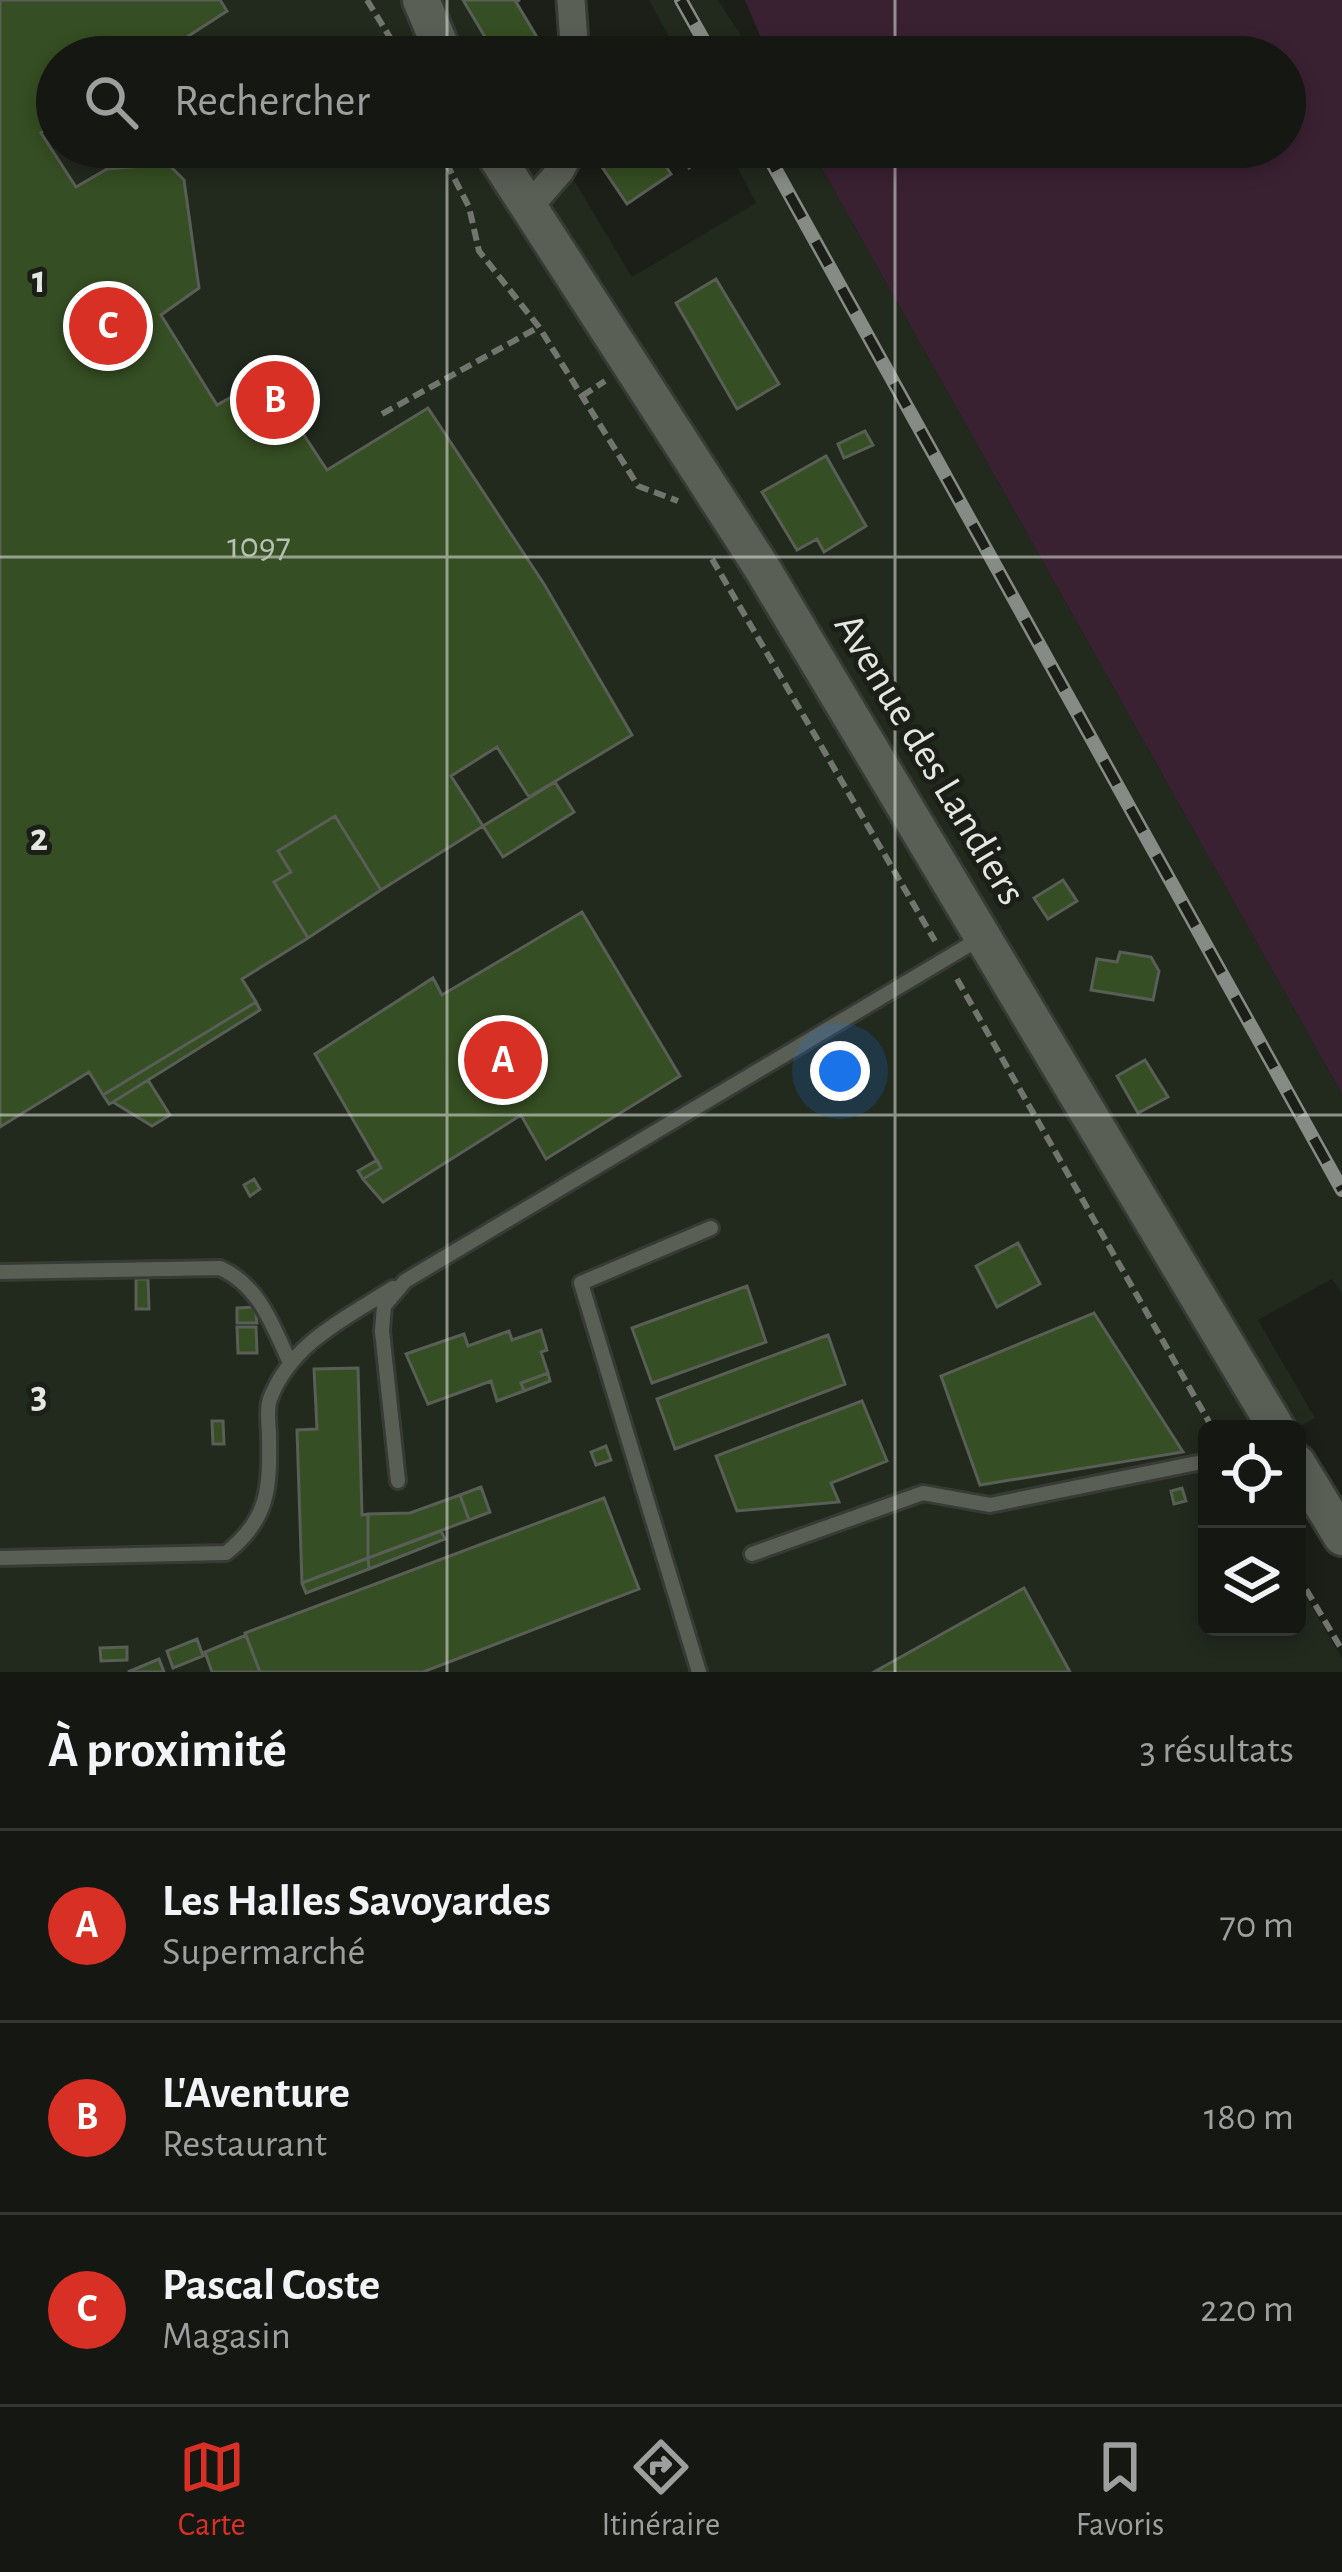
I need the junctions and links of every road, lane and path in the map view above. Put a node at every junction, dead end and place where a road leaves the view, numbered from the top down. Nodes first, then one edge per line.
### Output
1 (367, 0) edge
2 (421, 0) edge
3 (572, 0) edge
4 (389, 36) edge
5 (436, 36) edge
6 (574, 36) edge
7 (449, 168) edge
8 (503, 168) edge
9 (562, 168) edge
10 (527, 209) junction
11 (539, 327) junction
12 (382, 414) dead end
13 (678, 501) dead end
14 (711, 558) dead end
15 (984, 936) junction
16 (946, 960) junction
17 (711, 1228) dead end
18 (0, 1273) edge
19 (405, 1281) junction
20 (290, 1363) junction
21 (1209, 1420) edge
22 (1272, 1420) edge
23 (1198, 1463) edge
24 (1306, 1478) edge
25 (398, 1481) dead end
26 (1342, 1537) edge
27 (752, 1554) dead end
28 (0, 1558) edge
29 (1306, 1589) edge
30 (1342, 1650) edge
31 (699, 1672) edge

1 - 4 path
2 - 5 main road
3 - 6 street
7 - 11 path
8 - 10 main road, Avenue des Landiers
9 - 10 street
10 - 15 main road, Avenue des Landiers
11 - 12 path
11 - 13 path
14 - 16 path
15 - 16 lane
15 - 22 main road, Avenue des Landiers
16 - 19 lane
16 - 21 path
17 - 31 lane
18 - 20 lane
19 - 20 lane
19 - 25 lane
20 - 28 lane
23 - 27 lane
24 - 26 main road
29 - 30 path

